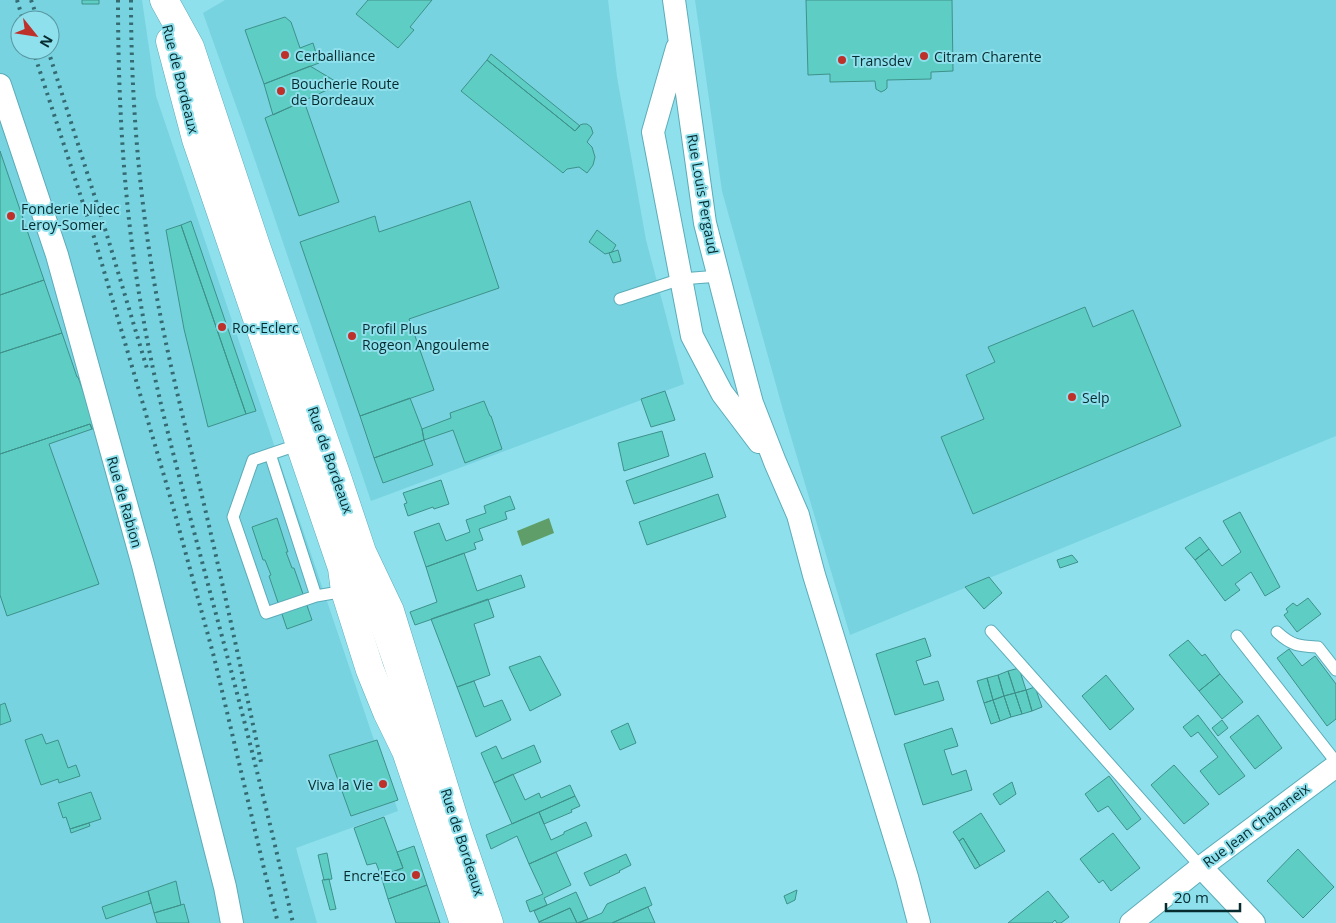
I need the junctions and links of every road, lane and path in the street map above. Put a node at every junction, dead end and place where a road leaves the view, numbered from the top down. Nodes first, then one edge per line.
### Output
1 (164, 0) edge
2 (177, 0) edge
3 (184, 0) edge
4 (674, 0) edge
5 (679, 40) junction
6 (172, 50) junction
7 (0, 85) edge
8 (205, 128) dead end
9 (218, 165) dead end
10 (719, 276) junction
11 (681, 279) junction
12 (620, 299) dead end
13 (279, 345) dead end
14 (722, 393) junction
15 (752, 403) junction
16 (300, 444) junction
17 (270, 454) junction
18 (774, 462) junction
19 (347, 542) dead end
20 (345, 591) junction
21 (316, 596) junction
22 (991, 631) dead end
23 (1277, 632) dead end
24 (1237, 636) dead end
25 (1336, 670) edge
26 (420, 757) dead end
27 (1336, 764) edge
28 (1201, 866) junction
29 (232, 923) edge
30 (464, 923) edge
31 (490, 923) edge
32 (919, 923) edge
33 (1130, 923) edge
34 (1254, 923) edge

1 - 6 main road, Rue de Bordeaux
1 - 31 main road, Rue de Bordeaux
2 - 3 street
4 - 5 street, Rue Louis Pergaud
5 - 10 street, Rue Louis Pergaud
5 - 11 street, Rue Louis Pergaud
6 - 8 lane
6 - 16 main road, Rue de Bordeaux
7 - 29 street, Rue de Rabion
9 - 13 lane
10 - 11 lane
10 - 15 street, Rue Louis Pergaud
11 - 12 lane
11 - 14 street, Rue Louis Pergaud
14 - 15 street
14 - 18 street, Rue Louis Pergaud
15 - 18 street, Rue Louis Pergaud
16 - 17 lane
16 - 20 main road, Rue de Bordeaux
17 - 21 lane
17 - 21 lane
18 - 32 street
19 - 26 lane
20 - 21 lane
20 - 30 main road, Rue de Bordeaux
22 - 28 lane
23 - 25 lane
24 - 27 lane
27 - 28 street, Rue Jean Chabaneix
28 - 33 street, Rue Jean Chabaneix
28 - 34 street

